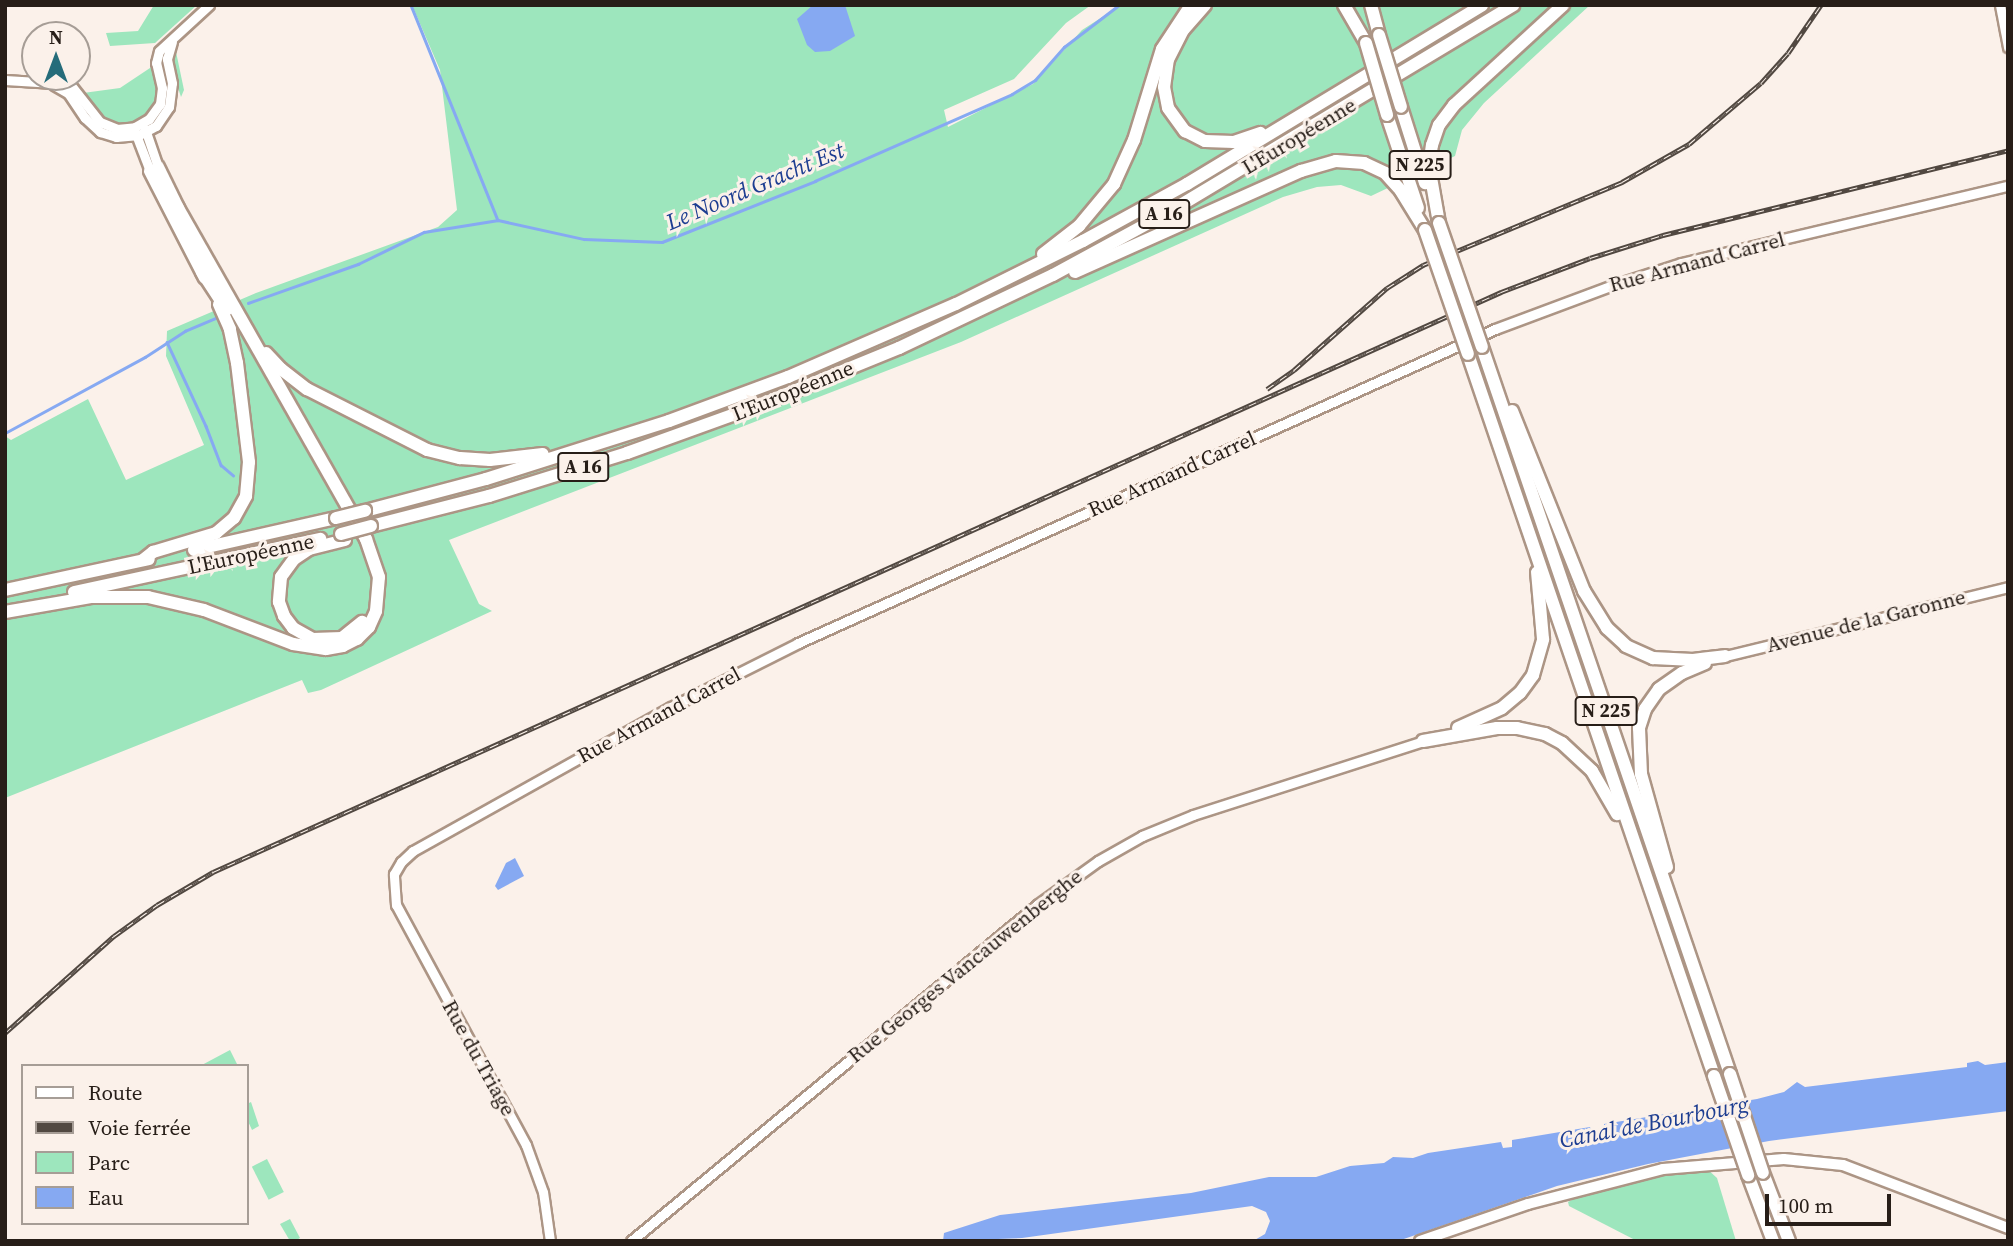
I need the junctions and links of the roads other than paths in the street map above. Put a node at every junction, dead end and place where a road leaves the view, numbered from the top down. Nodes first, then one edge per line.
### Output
1 (209, 5) edge
2 (1191, 5) edge
3 (1205, 5) edge
4 (1344, 5) edge
5 (1356, 5) edge
6 (1371, 5) edge
7 (1378, 5) edge
8 (1467, 5) edge
9 (1482, 5) edge
10 (1513, 5) edge
11 (1563, 5) edge
12 (2000, 5) edge
13 (1379, 35) junction
14 (1366, 43) junction
15 (2008, 47) edge
16 (1401, 55) junction
17 (5, 80) edge
18 (1293, 121) junction
19 (140, 130) junction
20 (154, 169) junction
21 (2008, 186) edge
22 (1439, 223) junction
23 (1425, 230) junction
24 (202, 272) junction
25 (956, 304) junction
26 (968, 316) junction
27 (240, 318) junction
28 (1482, 348) junction
29 (642, 430) junction
30 (343, 537) junction
31 (1534, 547) junction
32 (143, 560) junction
33 (2008, 587) edge
34 (5, 590) edge
35 (100, 592) junction
36 (80, 595) junction
37 (5, 607) edge
38 (5, 612) edge
39 (1725, 656) junction
40 (1423, 741) junction
41 (393, 882) joint
42 (1658, 910) junction
43 (1686, 945) junction
44 (2008, 1228) edge
45 (550, 1241) edge
46 (631, 1241) edge
47 (1420, 1241) edge
48 (1773, 1241) edge
49 (1789, 1241) edge

1 - 19 street
2 - 25 highway
3 - 18 highway
4 - 14 highway
5 - 14 highway, N 225
6 - 13 highway, N 225
7 - 13 highway
8 - 16 highway
9 - 16 highway, L'Européenne / A 16
10 - 26 highway, L'Européenne / A 16
11 - 22 highway
12 - 15 street
13 - 22 highway, N 225, bridge
14 - 23 highway, N 225, bridge
16 - 18 highway, L'Européenne / A 16
17 - 19 street
18 - 25 highway, L'Européenne / A 16
19 - 20 street
20 - 24 highway
20 - 27 highway
21 - 41 street, Rue Armand Carrel
22 - 28 highway, N 225, bridge
23 - 26 highway
23 - 31 highway, N 225, bridge
24 - 30 highway
24 - 32 highway
25 - 29 highway, L'Européenne / A 16
26 - 30 highway, L'Européenne / A 16, bridge
27 - 29 highway
27 - 35 highway
28 - 39 highway
28 - 43 highway, N 225
29 - 32 highway, L'Européenne / A 16, bridge
30 - 35 highway, L'Européenne / A 16
31 - 40 highway
31 - 42 highway, N 225
32 - 34 highway, L'Européenne / A 16
33 - 39 street, Avenue de la Garonne
35 - 36 highway
36 - 37 highway
36 - 38 highway
39 - 43 highway
40 - 42 highway
40 - 46 street, Rue Georges Vancauwenberghe
41 - 45 street, Rue du Triage
42 - 48 highway, N 225, bridge
43 - 49 highway, N 225, bridge
44 - 47 main road

